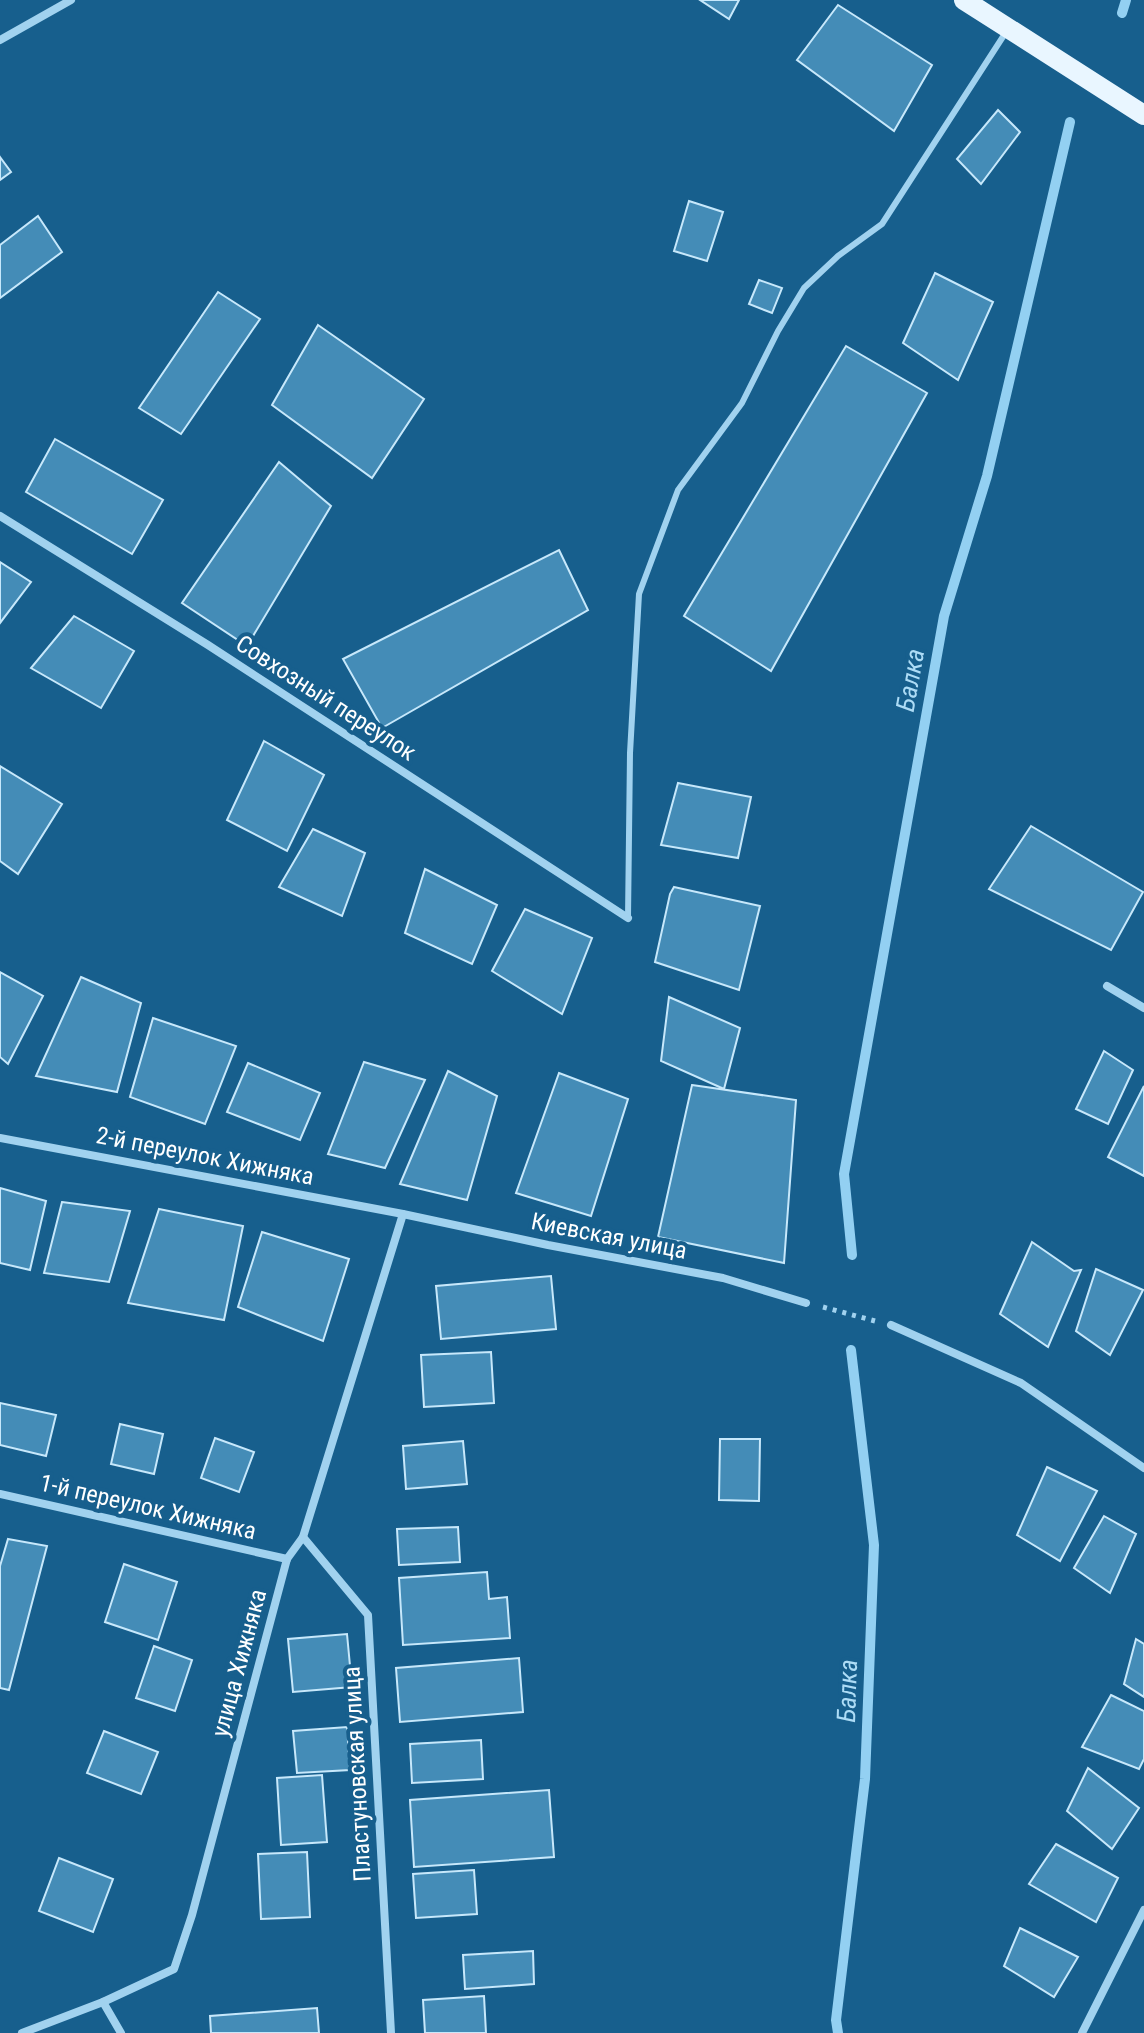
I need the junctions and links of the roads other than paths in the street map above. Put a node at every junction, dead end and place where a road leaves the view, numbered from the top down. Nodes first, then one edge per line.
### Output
1 (71, 0) edge
2 (964, 0) edge
3 (1008, 28) junction
4 (0, 40) edge
5 (1144, 115) edge
6 (0, 516) edge
7 (628, 918) joint
8 (1107, 986) dead end
9 (1144, 1008) edge
10 (0, 1138) edge
11 (403, 1214) junction
12 (806, 1303) road end
13 (891, 1325) road end
14 (1144, 1468) edge
15 (0, 1494) edge
16 (303, 1537) junction
17 (287, 1559) junction
18 (1144, 1910) edge
19 (103, 2002) junction
20 (22, 2033) edge
21 (121, 2033) edge
22 (391, 2033) edge
23 (1082, 2033) edge

1 - 4 street
2 - 3 main road
3 - 5 main road
3 - 7 lane
6 - 7 street, Совхозный переулок
8 - 9 street
10 - 11 street, 2-й переулок Хижняка
11 - 12 street, Киевская улица
11 - 16 street, улица Хижняка
13 - 14 street
15 - 17 street, 1-й переулок Хижняка
16 - 17 street, улица Хижняка
16 - 22 street, Пластуновская улица
17 - 19 street, улица Хижняка
18 - 23 street
19 - 20 street, улица Хижняка
19 - 21 street

